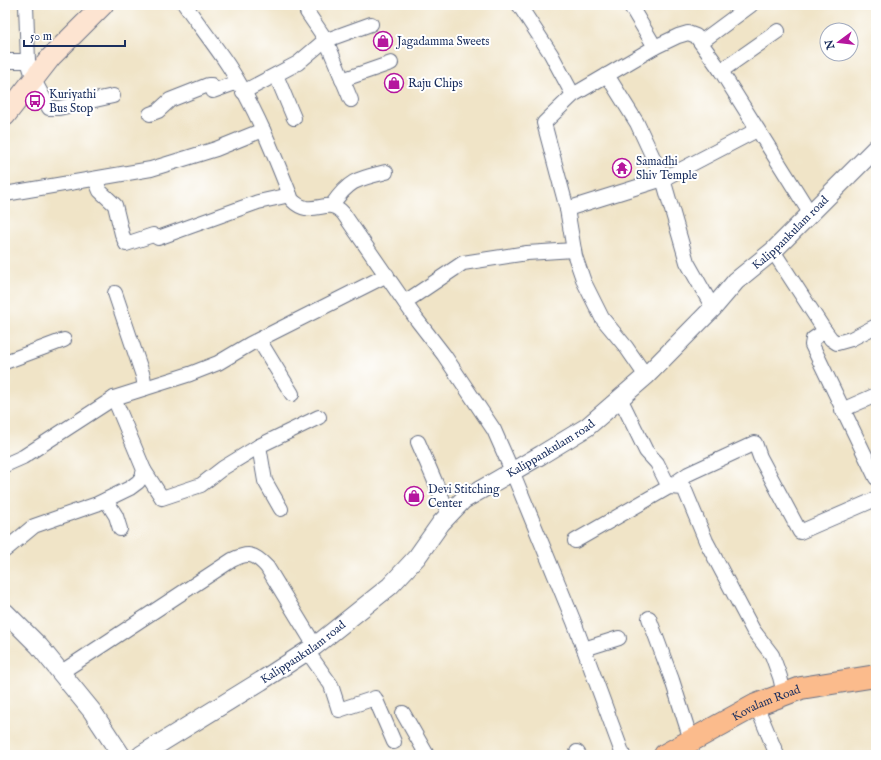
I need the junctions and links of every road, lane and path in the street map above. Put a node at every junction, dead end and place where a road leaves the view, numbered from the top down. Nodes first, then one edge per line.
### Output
1 (26, 5) edge
2 (103, 5) edge
3 (185, 5) edge
4 (519, 5) edge
5 (630, 5) edge
6 (751, 5) edge
7 (307, 12) dead end
8 (371, 24) dead end
9 (778, 30) dead end
10 (326, 40) junction
11 (701, 42) junction
12 (655, 47) junction
13 (5, 61) edge
14 (28, 61) junction
15 (391, 63) dead end
16 (720, 71) junction
17 (607, 74) junction
18 (276, 75) junction
19 (34, 80) junction
20 (342, 80) junction
21 (240, 87) junction
22 (573, 95) junction
23 (113, 96) dead end
24 (351, 100) dead end
25 (150, 114) dead end
26 (5, 116) edge
27 (294, 118) dead end
28 (263, 130) junction
29 (757, 130) junction
30 (876, 148) edge
31 (386, 172) dead end
32 (95, 179) junction
33 (663, 179) junction
34 (5, 194) edge
35 (290, 195) junction
36 (332, 205) junction
37 (567, 209) junction
38 (810, 213) junction
39 (574, 250) junction
40 (773, 251) junction
41 (387, 275) junction
42 (115, 292) dead end
43 (405, 302) junction
44 (713, 308) junction
45 (876, 326) edge
46 (824, 331) junction
47 (64, 340) dead end
48 (259, 340) junction
49 (5, 362) edge
50 (646, 376) junction
51 (145, 388) junction
52 (292, 394) dead end
53 (876, 395) edge
54 (114, 398) junction
55 (620, 398) junction
56 (842, 410) junction
57 (319, 417) dead end
58 (418, 442) dead end
59 (259, 446) junction
60 (5, 465) edge
61 (144, 470) junction
62 (512, 471) junction
63 (876, 478) edge
64 (668, 487) junction
65 (876, 499) edge
66 (106, 500) junction
67 (281, 509) dead end
68 (449, 514) junction
69 (120, 529) dead end
70 (575, 541) dead end
71 (5, 550) edge
72 (5, 612) edge
73 (649, 618) dead end
74 (619, 638) dead end
75 (311, 648) junction
76 (584, 649) junction
77 (60, 673) junction
78 (876, 676) edge
79 (784, 694) junction
80 (756, 705) junction
81 (404, 713) dead end
82 (691, 740) junction
83 (394, 742) dead end
84 (121, 755) edge
85 (141, 755) edge
86 (427, 755) edge
87 (623, 755) edge
88 (665, 755) edge
89 (777, 755) edge

1 - 14 street
2 - 19 main road
3 - 21 street
4 - 22 street
5 - 12 street
6 - 11 street
7 - 10 street
8 - 10 street
9 - 16 street
10 - 18 street
10 - 20 street
11 - 12 street
11 - 16 street
12 - 17 street
13 - 14 street
14 - 19 street
15 - 20 street
16 - 29 street
17 - 22 street
17 - 33 street
18 - 21 street
18 - 27 street
19 - 23 street
19 - 26 main road
20 - 24 street
21 - 25 street
21 - 28 street
22 - 37 street
28 - 32 street
28 - 35 street
29 - 33 street
29 - 38 street
30 - 38 street, Kalippankulam road
31 - 36 street
32 - 34 street
32 - 35 street
33 - 37 street
33 - 44 street
35 - 36 street
36 - 41 street
37 - 39 street
38 - 40 street, Kalippankulam road
39 - 43 street
39 - 50 street
40 - 44 street, Kalippankulam road
40 - 46 street
41 - 43 street
41 - 48 street
42 - 51 street
43 - 62 street
44 - 50 street, Kalippankulam road
45 - 46 street
46 - 56 street
47 - 49 street
48 - 51 street
48 - 52 street
50 - 55 street, Kalippankulam road
51 - 54 street
53 - 56 street
54 - 60 street
54 - 61 street
55 - 62 street, Kalippankulam road
55 - 64 street
56 - 63 street
57 - 59 street
58 - 68 street
59 - 61 street
59 - 67 street
61 - 66 street
62 - 68 street, Kalippankulam road
62 - 76 street
64 - 65 street
64 - 70 street
64 - 79 street
66 - 69 street
66 - 71 street
68 - 75 street, Kalippankulam road
72 - 77 street
73 - 82 street
74 - 76 street
75 - 77 street
75 - 83 street
75 - 85 street, Kalippankulam road
76 - 87 street
77 - 84 street
78 - 79 main road, Kovalam Road
79 - 80 main road, Kovalam Road
80 - 82 main road, Kovalam Road
80 - 89 street
81 - 86 street
82 - 88 main road, Kovalam Road

